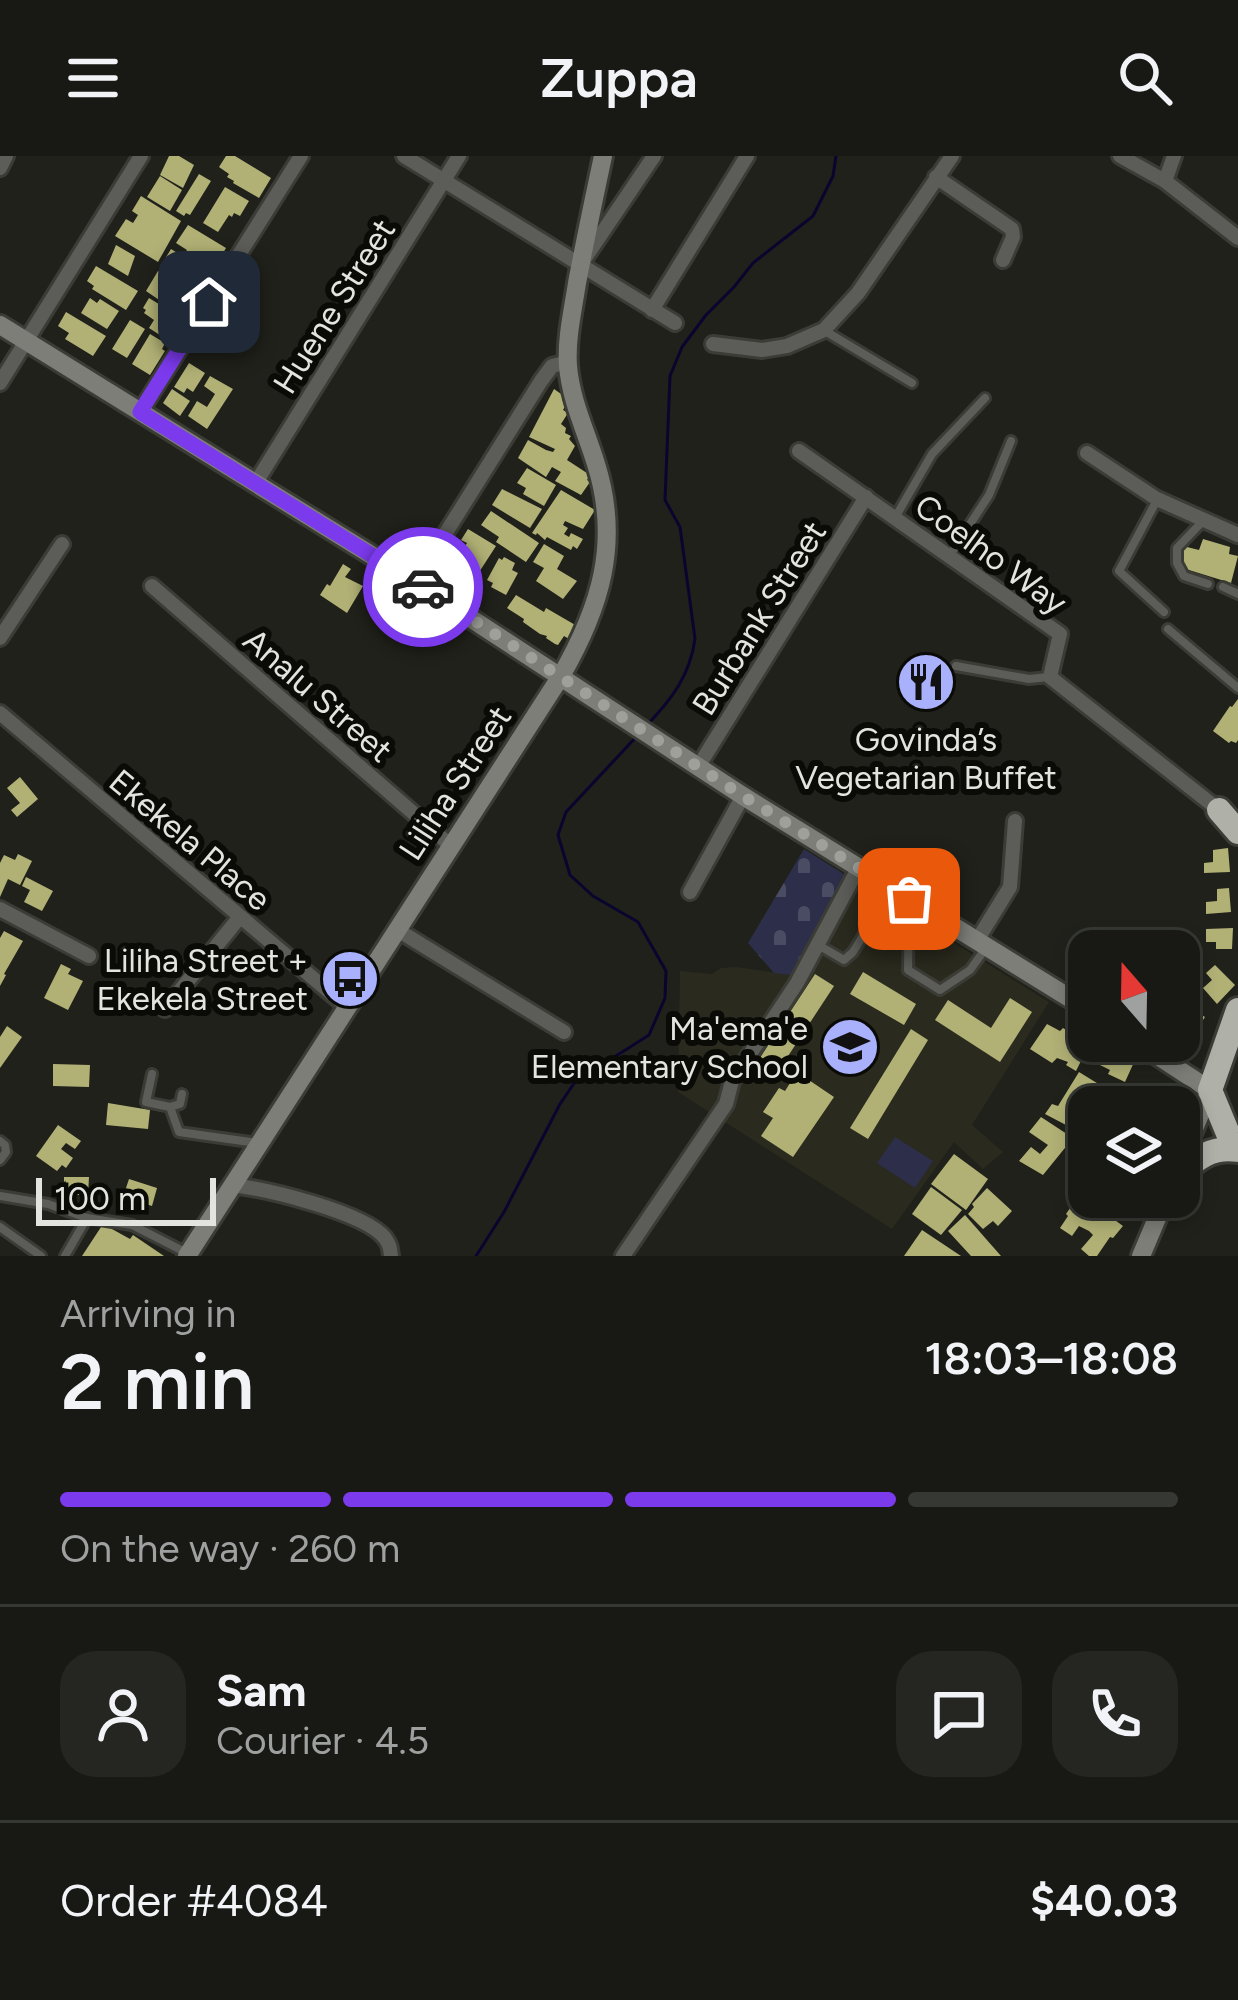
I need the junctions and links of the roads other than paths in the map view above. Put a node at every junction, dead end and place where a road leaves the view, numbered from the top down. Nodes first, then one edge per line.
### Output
1 (6, 156) edge
2 (141, 156) edge
3 (301, 156) edge
4 (404, 156) edge
5 (460, 156) edge
6 (602, 156) edge
7 (653, 156) edge
8 (747, 156) edge
9 (952, 156) edge
10 (1120, 156) edge
11 (1174, 156) edge
12 (0, 169) edge
13 (937, 177) junction
14 (444, 181) junction
15 (1165, 182) junction
16 (1238, 238) edge
17 (1003, 260) dead end
18 (580, 266) junction
19 (652, 310) junction
20 (675, 323) dead end
21 (0, 325) edge
22 (824, 330) junction
23 (26, 341) junction
24 (713, 344) dead end
25 (568, 362) junction
26 (912, 382) dead end
27 (0, 383) edge
28 (985, 398) dead end
29 (140, 412) junction
30 (1011, 441) dead end
31 (799, 451) dead end
32 (1087, 453) dead end
33 (255, 484) junction
34 (866, 497) junction
35 (1157, 499) junction
36 (895, 518) junction
37 (1204, 520) junction
38 (1238, 535) edge
39 (62, 544) dead end
40 (950, 556) junction
41 (415, 582) junction
42 (1208, 584) dead end
43 (152, 586) dead end
44 (1223, 587) dead end
45 (1238, 594) edge
46 (1164, 612) dead end
47 (1168, 629) dead end
48 (0, 638) edge
49 (956, 666) dead end
50 (561, 676) junction
51 (1050, 677) junction
52 (1238, 688) edge
53 (0, 713) edge
54 (698, 767) junction
55 (743, 796) junction
56 (1229, 810) edge
57 (1016, 821) dead end
58 (1238, 832) edge
59 (450, 845) junction
60 (859, 867) junction
61 (690, 892) dead end
62 (909, 899) junction
63 (0, 909) edge
64 (239, 918) junction
65 (396, 929) junction
66 (908, 934) junction
67 (818, 945) junction
68 (981, 945) junction
69 (89, 956) dead end
70 (1068, 997) edge
71 (346, 1006) junction
72 (165, 1009) dead end
73 (1238, 1010) edge
74 (564, 1032) dead end
75 (1168, 1062) edge
76 (152, 1074) dead end
77 (1210, 1090) junction
78 (182, 1094) dead end
79 (170, 1107) junction
80 (1200, 1114) edge
81 (1238, 1124) edge
82 (0, 1142) edge
83 (258, 1143) junction
84 (1238, 1148) edge
85 (1200, 1156) edge
86 (0, 1160) edge
87 (232, 1185) junction
88 (0, 1196) edge
89 (87, 1218) junction
90 (1157, 1218) edge
91 (0, 1227) edge
92 (188, 1255) edge
93 (41, 1256) edge
94 (65, 1256) edge
95 (391, 1256) edge
96 (623, 1256) edge
97 (1141, 1256) edge

1 - 12 street
2 - 23 street
3 - 29 street
4 - 14 street
5 - 14 street, Huene Street
6 - 18 street, Liliha Street
7 - 18 street
8 - 19 street
9 - 13 street
10 - 15 street
11 - 15 street
13 - 17 street
13 - 22 street
14 - 18 street
14 - 33 street, Huene Street
15 - 16 street
18 - 19 street
18 - 25 street, Liliha Street
19 - 20 street
21 - 23 street
22 - 24 street
22 - 26 lane
23 - 27 street
23 - 29 street
25 - 41 street
25 - 50 street, Liliha Street
28 - 36 lane
29 - 33 street
30 - 40 lane
31 - 34 street, Coelho Way
32 - 35 street
33 - 41 street
34 - 36 street, Coelho Way
34 - 54 street, Burbank Street
35 - 37 street
35 - 46 lane
36 - 40 street, Coelho Way
37 - 38 street
37 - 42 lane
39 - 48 street
40 - 51 street, Coelho Way
41 - 50 street
43 - 59 street, Analu Street
44 - 45 lane
47 - 52 lane
49 - 51 lane
50 - 54 street
50 - 59 street, Liliha Street
51 - 56 street
53 - 64 street, Ekekela Place
54 - 55 street
55 - 60 street
55 - 61 street
56 - 58 highway
57 - 68 street
59 - 65 street, Liliha Street
60 - 62 street
60 - 67 street
62 - 66 lane
62 - 68 street
63 - 69 street
64 - 71 street, Ekekela Place
64 - 72 street
65 - 71 street, Liliha Street
65 - 74 street
66 - 67 lane
66 - 68 lane
67 - 96 street
68 - 70 street
71 - 83 street, Liliha Street
73 - 77 highway
75 - 77 street
76 - 79 lane
77 - 80 street
77 - 81 highway
77 - 84 highway
78 - 79 lane
79 - 83 lane
82 - 86 lane
83 - 87 street, Liliha Street
84 - 85 highway
87 - 92 street, Liliha Street
87 - 95 street
88 - 89 lane
89 - 92 lane
89 - 94 lane
90 - 97 street
91 - 93 lane

